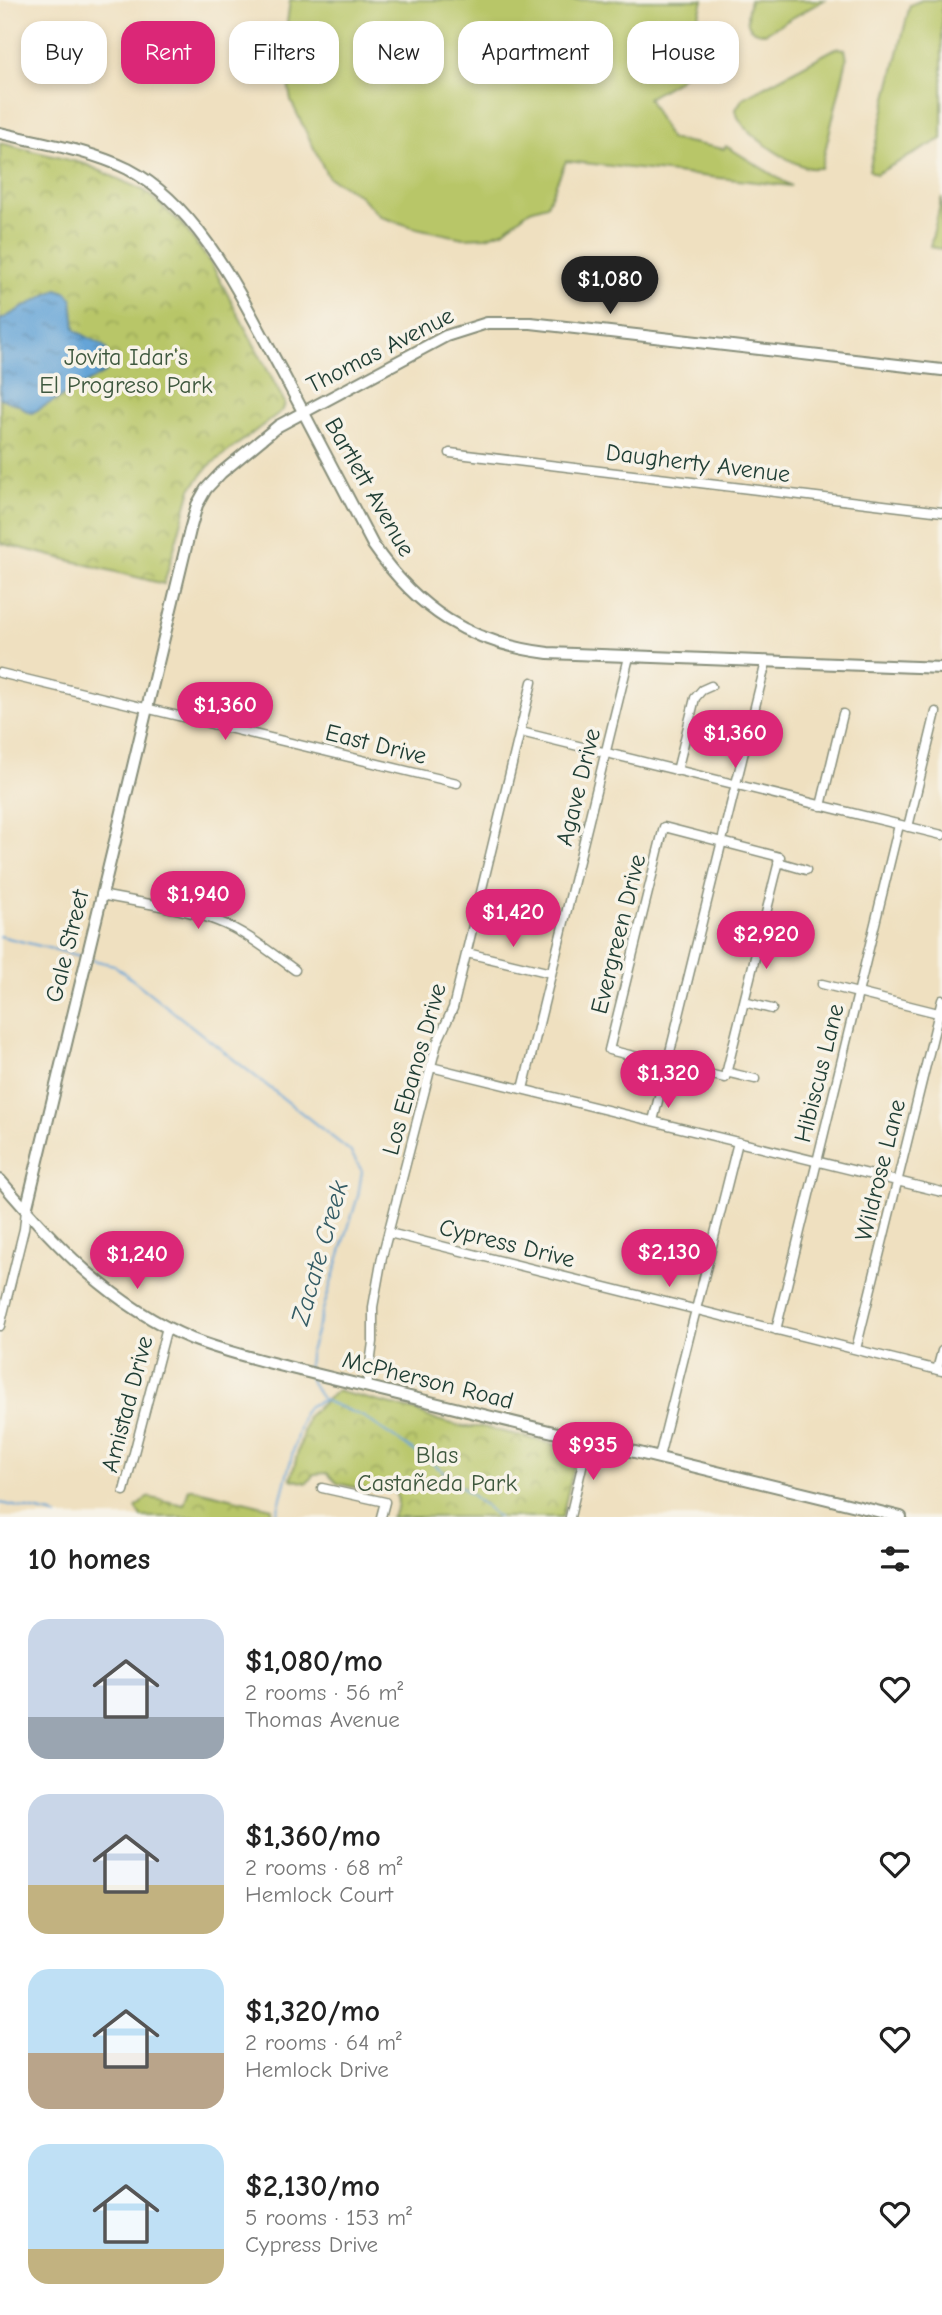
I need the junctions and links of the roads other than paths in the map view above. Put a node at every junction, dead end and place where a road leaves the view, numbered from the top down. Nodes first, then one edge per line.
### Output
1 (0, 133) edge
2 (942, 370) edge
3 (304, 412) junction
4 (450, 453) dead end
5 (942, 512) edge
6 (179, 576) joint
7 (629, 657) junction
8 (766, 662) junction
9 (942, 668) edge
10 (0, 673) edge
11 (532, 682) dead end
12 (711, 686) dead end
13 (147, 709) junction
14 (936, 712) dead end
15 (843, 714) dead end
16 (521, 732) junction
17 (606, 753) junction
18 (677, 771) junction
19 (457, 783) dead end
20 (735, 785) junction
21 (821, 806) junction
22 (903, 826) junction
23 (942, 835) edge
24 (722, 842) junction
25 (779, 859) junction
26 (806, 870) dead end
27 (101, 895) junction
28 (761, 932) junction
29 (789, 940) dead end
30 (467, 953) junction
31 (295, 970) dead end
32 (551, 973) junction
33 (822, 984) dead end
34 (858, 993) junction
35 (942, 1000) edge
36 (744, 1002) junction
37 (772, 1009) dead end
38 (940, 1014) edge
39 (667, 1064) junction
40 (431, 1067) junction
41 (726, 1075) junction
42 (755, 1079) dead end
43 (523, 1090) junction
44 (653, 1121) junction
45 (738, 1142) junction
46 (817, 1161) junction
47 (0, 1180) edge
48 (898, 1181) junction
49 (942, 1192) edge
50 (26, 1210) junction
51 (389, 1233) junction
52 (696, 1311) junction
53 (0, 1326) edge
54 (167, 1327) junction
55 (776, 1330) junction
56 (856, 1349) junction
57 (942, 1351) edge
58 (940, 1370) edge
59 (367, 1387) junction
60 (588, 1441) junction
61 (659, 1458) junction
62 (322, 1488) dead end
63 (124, 1491) dead end
64 (883, 1515) edge
65 (381, 1517) edge
66 (570, 1517) edge
67 (901, 1517) edge

1 - 3 main road, Bartlett Avenue
2 - 3 main road, Thomas Avenue
3 - 6 main road, Thomas Avenue
3 - 7 main road, Bartlett Avenue
4 - 5 street, Daugherty Avenue
6 - 13 main road, Gale Street
7 - 8 main road, Bartlett Avenue
7 - 17 street, Agave Drive
8 - 9 main road, Bartlett Avenue
8 - 20 street
10 - 13 street, East Drive
11 - 16 street, Los Ebanos Drive
12 - 18 street
13 - 19 street, East Drive
13 - 27 main road, Gale Street
14 - 22 street, Hibiscus Lane
15 - 21 street
16 - 17 street
16 - 30 street, Los Ebanos Drive
17 - 18 street
17 - 32 street, Agave Drive
18 - 20 street
20 - 21 street
20 - 24 street
21 - 22 street
22 - 23 street
22 - 34 street, Hibiscus Lane
24 - 25 street
24 - 39 street
24 - 39 street, Evergreen Drive
25 - 26 street
25 - 28 street
27 - 31 street
27 - 50 main road, Gale Street
28 - 29 street
28 - 36 street
30 - 32 street
30 - 40 street, Los Ebanos Drive
32 - 43 street, Agave Drive
33 - 34 street
34 - 38 street
34 - 46 street, Hibiscus Lane
35 - 38 street, Wildrose Lane
36 - 37 street
36 - 41 street
38 - 48 street, Wildrose Lane
39 - 41 street
39 - 44 street
40 - 43 street
40 - 51 street, Los Ebanos Drive
41 - 42 street
43 - 44 street
44 - 45 street
45 - 46 street
45 - 52 street
46 - 48 street
46 - 55 street, Hibiscus Lane
47 - 50 main road, McPherson Road
48 - 49 street
48 - 56 street, Wildrose Lane
50 - 53 street, Gale Street
50 - 54 main road, McPherson Road
51 - 52 street, Cypress Drive
51 - 59 street, Los Ebanos Drive
52 - 55 street, Cypress Drive
52 - 61 street
54 - 59 main road, McPherson Road
54 - 63 street, Amistad Drive
55 - 56 street, Cypress Drive
56 - 58 street, Cypress Drive
57 - 58 street
59 - 60 main road, McPherson Road
60 - 61 main road, McPherson Road
60 - 66 street
61 - 64 main road, McPherson Road
62 - 65 street
64 - 67 main road, McPherson Road

